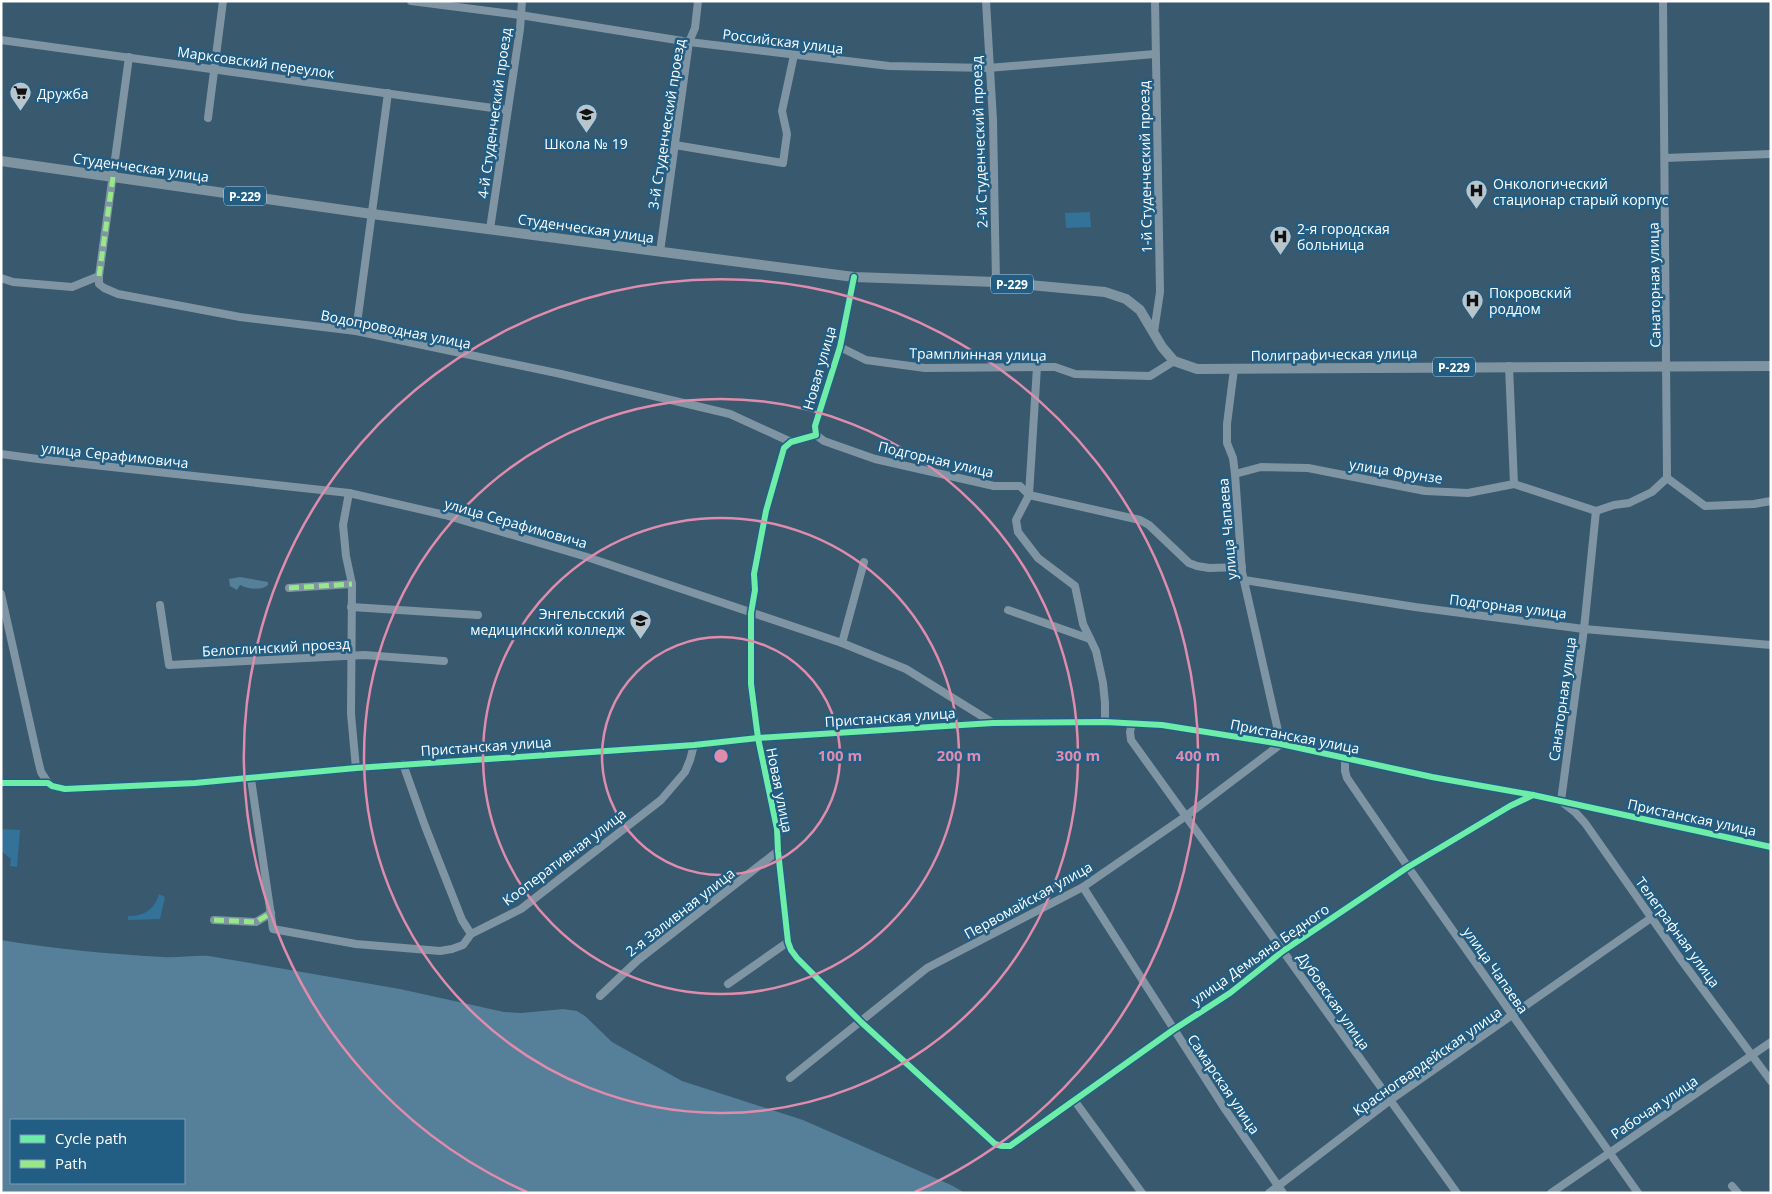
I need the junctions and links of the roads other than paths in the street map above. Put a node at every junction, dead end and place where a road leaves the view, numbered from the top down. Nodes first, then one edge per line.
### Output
1 (223, 1) edge
2 (411, 1) edge
3 (522, 1) edge
4 (698, 1) edge
5 (986, 1) edge
6 (1155, 1) edge
7 (1663, 1) edge
8 (520, 15) junction
9 (1, 40) edge
10 (689, 42) junction
11 (794, 54) junction
12 (1155, 54) junction
13 (129, 57) junction
14 (988, 68) junction
15 (214, 69) junction
16 (388, 93) junction
17 (507, 110) junction
18 (208, 118) dead end
19 (675, 145) junction
20 (1771, 154) edge
21 (1665, 158) junction
22 (1, 161) edge
23 (113, 177) junction
24 (372, 214) junction
25 (490, 229) junction
26 (660, 252) junction
27 (99, 276) junction
28 (854, 277) junction
29 (1, 278) edge
30 (996, 282) junction
31 (356, 331) junction
32 (1154, 332) junction
33 (840, 347) junction
34 (1174, 361) junction
35 (1509, 366) junction
36 (1667, 366) junction
37 (1771, 366) edge
38 (1037, 367) junction
39 (1234, 369) junction
40 (816, 435) junction
41 (791, 442) junction
42 (1, 454) edge
43 (1235, 474) junction
44 (1667, 478) junction
45 (1514, 484) junction
46 (349, 493) junction
47 (1029, 495) junction
48 (1771, 501) edge
49 (1596, 511) junction
50 (864, 562) dead end
51 (1242, 568) junction
52 (1244, 580) junction
53 (352, 584) junction
54 (289, 588) dead end
55 (1, 594) edge
56 (160, 605) dead end
57 (351, 606) junction
58 (1008, 610) dead end
59 (751, 613) junction
60 (478, 615) dead end
61 (1584, 629) junction
62 (1090, 639) junction
63 (842, 643) junction
64 (1771, 646) edge
65 (350, 656) junction
66 (444, 661) dead end
67 (1104, 722) junction
68 (993, 723) junction
69 (1132, 723) junction
70 (758, 738) junction
71 (1280, 744) junction
72 (694, 745) junction
73 (1346, 758) junction
74 (403, 764) junction
75 (356, 768) junction
76 (251, 779) junction
77 (1, 783) edge
78 (48, 783) junction
79 (1533, 795) junction
80 (1561, 801) junction
81 (1186, 816) junction
82 (1771, 847) edge
83 (778, 851) junction
84 (1408, 867) junction
85 (1083, 887) junction
86 (271, 913) junction
87 (1651, 918) junction
88 (214, 920) dead end
89 (471, 934) junction
90 (788, 942) junction
91 (1283, 950) junction
92 (728, 984) dead end
93 (600, 996) dead end
94 (1513, 1015) junction
95 (861, 1022) junction
96 (1173, 1030) junction
97 (1771, 1042) edge
98 (1752, 1055) junction
99 (790, 1078) dead end
100 (1771, 1081) edge
101 (1074, 1100) junction
102 (1389, 1101) junction
103 (1010, 1146) joint
104 (1609, 1153) junction
105 (1278, 1185) junction
106 (1732, 1186) dead end
107 (1142, 1193) edge
108 (1269, 1193) edge
109 (1284, 1193) edge
110 (1456, 1193) edge
111 (1551, 1193) edge
112 (1638, 1193) edge
113 (1738, 1193) edge

1 - 15 street
2 - 8 street, Российская улица
3 - 8 street, 4-й Студенческий проезд
4 - 10 street, 3-й Студенческий проезд
5 - 14 street, 2-й Студенческий проезд
6 - 12 street, 1-й Студенческий проезд
7 - 21 street, Санаторная улица
8 - 10 street, Российская улица
8 - 17 street, 4-й Студенческий проезд
9 - 13 street, Марксовский переулок
10 - 11 street, Российская улица
10 - 19 street, 3-й Студенческий проезд
11 - 14 street, Российская улица
11 - 19 street
12 - 14 street, Российская улица
12 - 32 street, 1-й Студенческий проезд
13 - 15 street, Марксовский переулок
13 - 23 street
14 - 30 street, 2-й Студенческий проезд
15 - 16 street, Марксовский переулок
15 - 18 street
16 - 17 street, Марксовский переулок
16 - 24 street
17 - 25 street, 4-й Студенческий проезд
19 - 26 street, 3-й Студенческий проезд
20 - 21 street
21 - 36 street, Санаторная улица
22 - 23 main road, Студенческая улица / Р-229
23 - 24 main road, Студенческая улица / Р-229
23 - 27 street
24 - 25 main road, Студенческая улица / Р-229
24 - 31 street
25 - 26 main road, Студенческая улица / Р-229
26 - 28 main road, Студенческая улица / Р-229
27 - 29 street
27 - 31 street, Водопроводная улица
28 - 30 main road, Студенческая улица / Р-229
28 - 33 street, Новая улица
30 - 32 main road, Студенческая улица / Р-229
31 - 41 street, Водопроводная улица
32 - 34 main road, Р-229
33 - 38 street, Трамплинная улица
33 - 40 street, Новая улица
34 - 38 street, Трамплинная улица
34 - 39 main road, Полиграфическая улица / Р-229
35 - 36 main road, Полиграфическая улица / Р-229
35 - 39 main road, Полиграфическая улица / Р-229
35 - 45 street
36 - 37 main road, Полиграфическая улица / Р-229
36 - 44 street, Санаторная улица
38 - 47 street
39 - 43 street, улица Чапаева
40 - 41 street
40 - 47 street, Подгорная улица
41 - 59 street, Новая улица
42 - 46 street, улица Серафимовича
43 - 45 street, улица Фрунзе
43 - 51 street, улица Чапаева
44 - 48 street
44 - 49 street
45 - 49 street, улица Фрунзе
46 - 53 street
46 - 59 street, улица Серафимовича
47 - 51 street, Подгорная улица
47 - 62 street
49 - 61 street, Санаторная улица
50 - 63 street
51 - 52 street, улица Чапаева
52 - 61 street, Подгорная улица
52 - 71 street, улица Чапаева
53 - 54 street
53 - 57 street
55 - 78 street
56 - 65 street, Белоглинский проезд
57 - 60 street
57 - 65 street
58 - 62 street
59 - 63 street, улица Серафимовича
59 - 70 street, Новая улица
61 - 64 street, Подгорная улица
61 - 80 street, Санаторная улица
62 - 67 street
63 - 68 street, улица Серафимовича
65 - 66 street, Белоглинский проезд
65 - 75 street
67 - 68 street, Пристанская улица
67 - 69 street, Пристанская улица
68 - 70 street, Пристанская улица
69 - 71 street, Пристанская улица
69 - 81 street, Дубовская улица
70 - 72 street, Пристанская улица
70 - 83 street, Новая улица
71 - 73 street, Пристанская улица
71 - 81 street, Первомайская улица
72 - 74 street, Пристанская улица
72 - 89 street, Кооперативная улица
73 - 79 street, Пристанская улица
73 - 84 street, улица Чапаева
74 - 75 street, Пристанская улица
74 - 89 street
75 - 76 street, Пристанская улица
76 - 78 street, Пристанская улица
76 - 86 street
77 - 78 street, Пристанская улица
79 - 80 street, Пристанская улица
79 - 84 street, улица Демьяна Бедного
80 - 82 street, Пристанская улица
80 - 87 street, Телеграфная улица
81 - 85 street, Первомайская улица
81 - 91 street, Дубовская улица
83 - 90 street, Новая улица
83 - 93 street, 2-я Заливная улица
84 - 91 street, улица Демьяна Бедного
84 - 94 street, улица Чапаева
85 - 95 street, Первомайская улица
85 - 96 street, Самарская улица
86 - 88 street
86 - 89 street, Кооперативная улица
87 - 94 street, Красногвардейская улица
87 - 98 street, Телеграфная улица
90 - 92 street
90 - 95 street, Новая улица
91 - 96 street, улица Демьяна Бедного
91 - 102 street, Дубовская улица
94 - 102 street, Красногвардейская улица
94 - 104 street, улица Чапаева
95 - 99 street, Первомайская улица
95 - 103 street, Новая улица
96 - 101 street, улица Демьяна Бедного
96 - 105 street, Самарская улица
97 - 98 street, Рабочая улица
98 - 100 street, Телеграфная улица
98 - 104 street, Рабочая улица
101 - 103 street, улица Демьяна Бедного
101 - 107 street
102 - 105 street, Красногвардейская улица
102 - 110 street, Дубовская улица
104 - 111 street, Рабочая улица
104 - 112 street, улица Чапаева
105 - 108 street, Красногвардейская улица
105 - 109 street, Самарская улица
106 - 113 street

